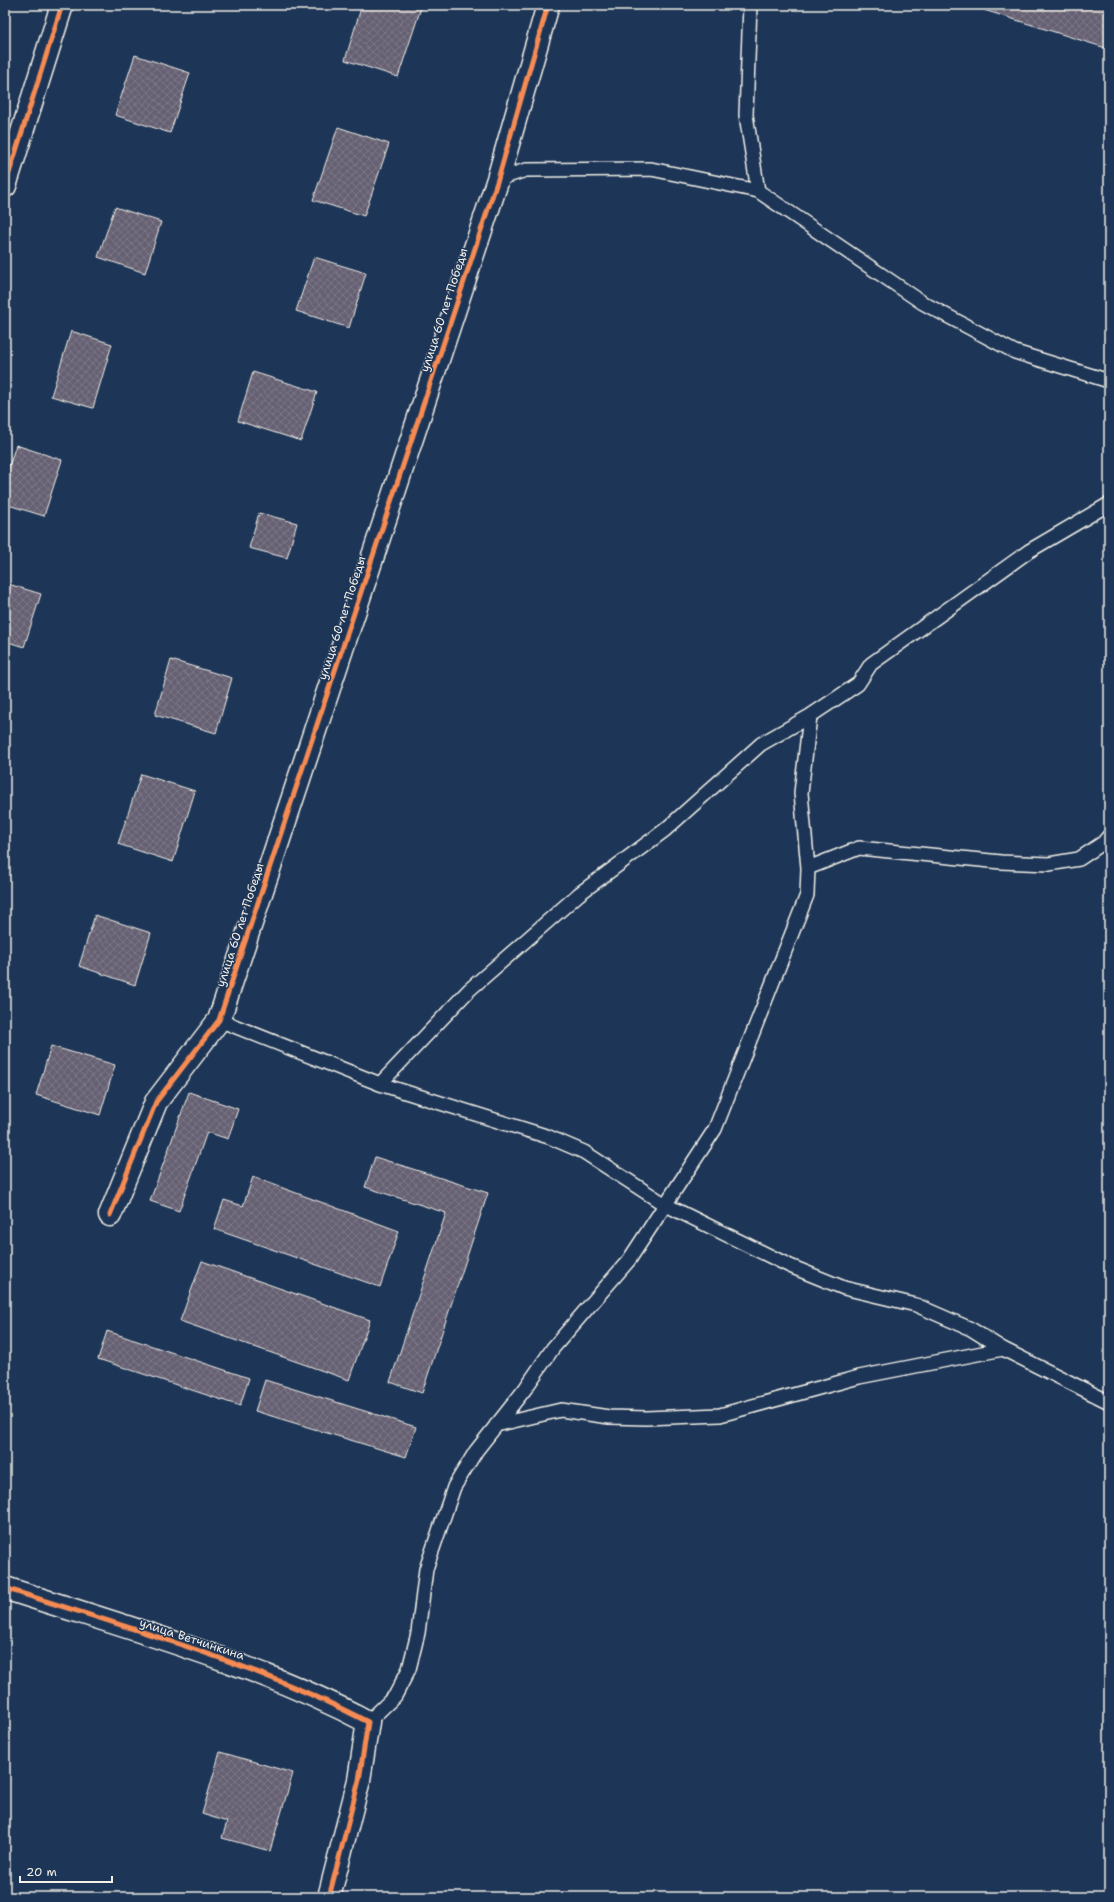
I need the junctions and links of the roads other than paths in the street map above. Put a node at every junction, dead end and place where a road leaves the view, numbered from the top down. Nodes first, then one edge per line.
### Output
1 (62, 5) edge
2 (548, 5) edge
3 (750, 5) edge
4 (498, 180) junction
5 (5, 186) edge
6 (758, 192) junction
7 (1109, 381) edge
8 (1109, 504) edge
9 (810, 716) junction
10 (1109, 836) edge
11 (808, 868) junction
12 (219, 1020) junction
13 (380, 1084) junction
14 (664, 1204) junction
15 (110, 1215) dead end
16 (1003, 1349) junction
17 (1109, 1402) edge
18 (496, 1425) junction
19 (5, 1588) edge
20 (368, 1722) junction
21 (329, 1897) edge

1 - 5 street
2 - 4 street, улица 60 лет Победы
3 - 6 lane
4 - 6 lane
4 - 12 street, улица 60 лет Победы
6 - 7 lane
8 - 9 lane
9 - 11 lane
9 - 13 lane
10 - 11 lane
11 - 14 lane
12 - 13 lane
12 - 15 street, улица 60 лет Победы
13 - 14 lane
14 - 16 lane
14 - 18 lane
16 - 17 lane
16 - 18 lane
18 - 20 lane
19 - 20 street, улица Ветчинкина
20 - 21 street

